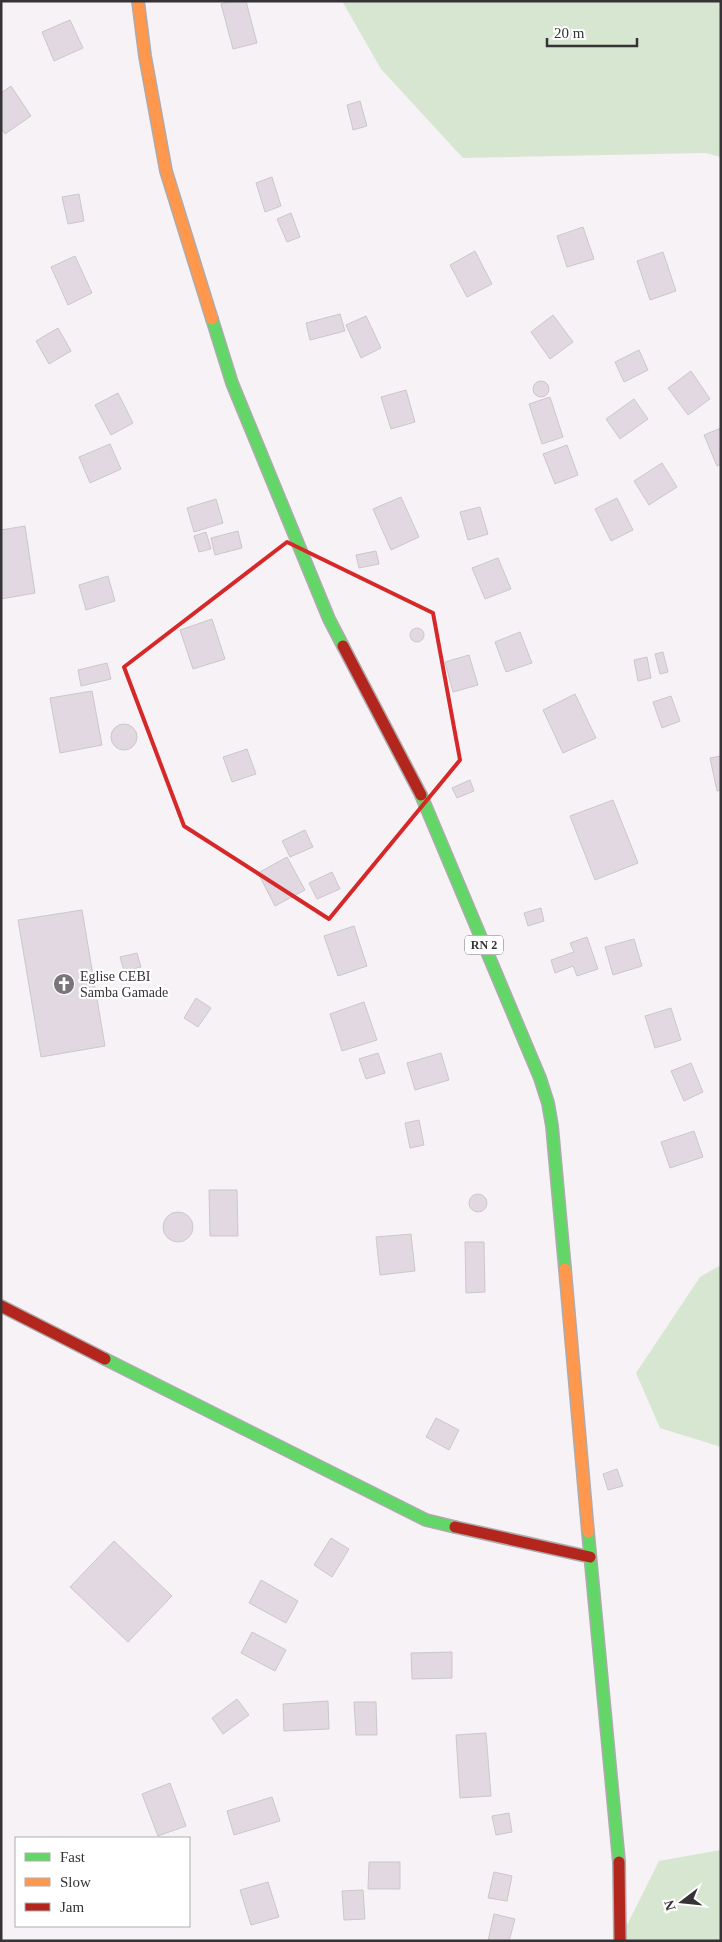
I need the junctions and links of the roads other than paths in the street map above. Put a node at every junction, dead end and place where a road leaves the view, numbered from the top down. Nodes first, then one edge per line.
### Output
1 (138, 1) edge
2 (1, 1306) edge
3 (590, 1557) junction
4 (620, 1941) edge

1 - 3 main road, RN 2
2 - 3 main road
3 - 4 main road, RN 2

